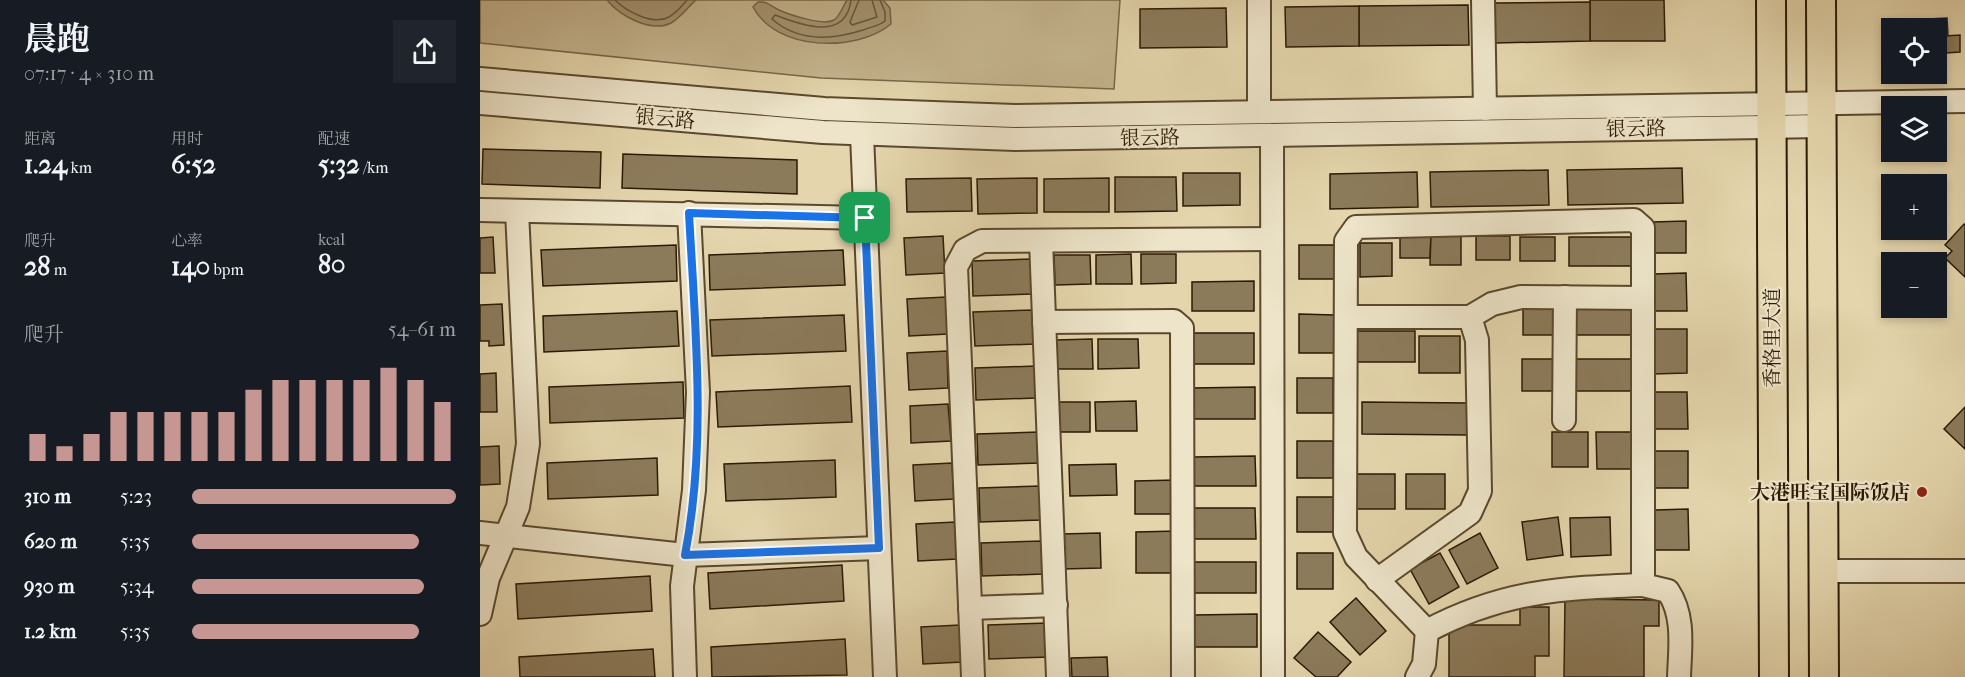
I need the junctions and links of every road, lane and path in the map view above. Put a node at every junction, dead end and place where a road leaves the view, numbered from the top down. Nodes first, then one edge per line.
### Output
1 (1259, 0) edge
2 (1483, 0) edge
3 (1771, 0) edge
4 (1821, 0) edge
5 (480, 79) edge
6 (1965, 101) edge
7 (480, 103) edge
8 (1485, 109) junction
9 (1259, 112) junction
10 (1821, 114) junction
11 (1771, 115) junction
12 (862, 135) junction
13 (1272, 136) junction
14 (480, 210) edge
15 (517, 211) junction
16 (689, 213) junction
17 (865, 218) junction
18 (1272, 239) junction
19 (1041, 241) junction
20 (1565, 297) junction
21 (1643, 298) junction
22 (1346, 317) junction
23 (1470, 317) junction
24 (1044, 322) junction
25 (1564, 420) dead end
26 (480, 533) edge
27 (506, 536) junction
28 (879, 548) junction
29 (685, 555) junction
30 (1823, 571) junction
31 (1965, 571) edge
32 (1377, 580) junction
33 (1643, 585) junction
34 (1056, 605) junction
35 (970, 608) junction
36 (480, 614) edge
37 (1427, 631) junction
38 (685, 677) edge
39 (885, 677) edge
40 (973, 677) edge
41 (1058, 677) edge
42 (1183, 677) edge
43 (1273, 677) edge
44 (1417, 677) edge
45 (1679, 677) edge
46 (1774, 677) edge
47 (1824, 677) edge

1 - 9 street
2 - 8 street
3 - 11 main road, 香格里大道
4 - 10 main road
5 - 9 street, 银云路
6 - 10 street, 银云路
7 - 12 street, 银云路
8 - 9 street, 银云路
8 - 11 street, 银云路
10 - 11 street, 银云路
10 - 30 main road
11 - 13 street, 银云路
11 - 46 main road, 香格里大道
12 - 13 street, 银云路
12 - 17 street
13 - 18 street
14 - 15 street
15 - 16 street
15 - 27 street
16 - 17 street
16 - 29 street
17 - 28 street
18 - 19 street
18 - 43 street
19 - 24 street
19 - 35 street
20 - 21 street
20 - 23 street
20 - 25 street
21 - 22 street
21 - 33 street
22 - 23 street
22 - 32 street
23 - 32 street
24 - 34 street
24 - 42 street
26 - 27 street
27 - 29 street
27 - 36 street
28 - 29 street
28 - 39 street
29 - 38 street
30 - 31 street
30 - 47 main road
32 - 37 street
33 - 37 street
33 - 45 street
34 - 35 street
34 - 41 street
35 - 40 street
37 - 44 street

